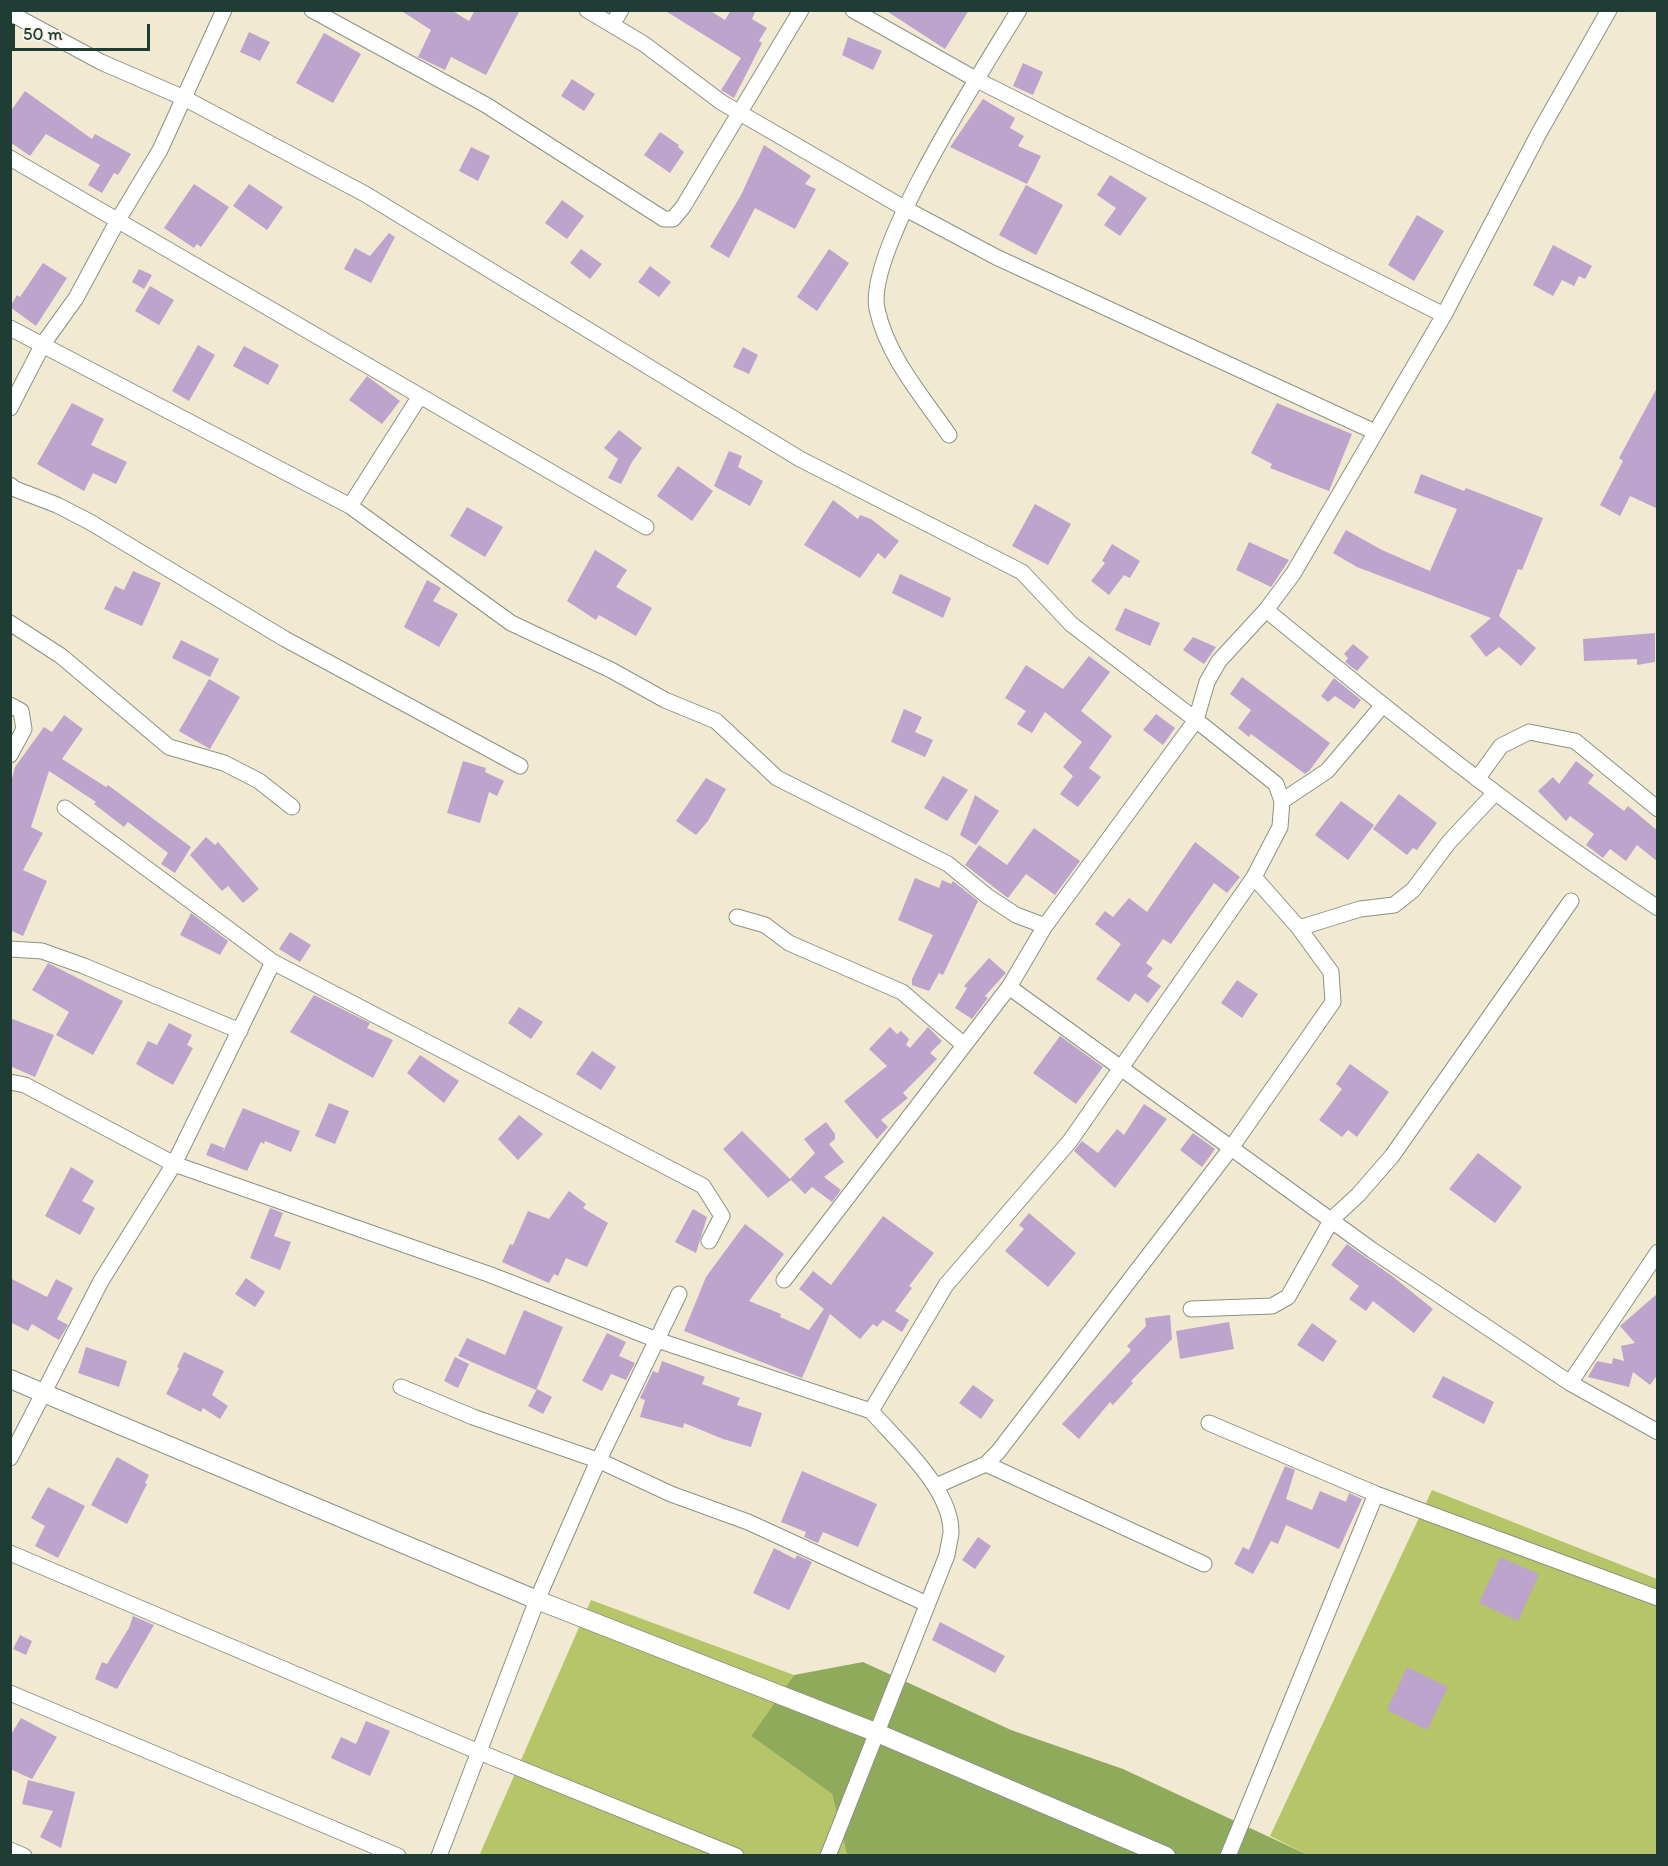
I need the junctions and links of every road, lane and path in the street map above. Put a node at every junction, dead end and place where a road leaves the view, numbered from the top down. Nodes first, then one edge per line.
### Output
1 (224, 10) edge
2 (312, 10) edge
3 (587, 10) edge
4 (621, 10) edge
5 (801, 10) edge
6 (853, 10) edge
7 (1019, 10) edge
8 (1609, 10) edge
9 (10, 13) edge
10 (612, 25) junction
11 (977, 80) junction
12 (184, 98) junction
13 (741, 112) junction
14 (10, 158) edge
15 (904, 208) junction
16 (118, 220) junction
17 (1444, 315) junction
18 (10, 328) edge
19 (43, 344) junction
20 (420, 396) junction
21 (10, 408) edge
22 (1375, 432) junction
23 (949, 435) dead end
24 (10, 485) edge
25 (350, 506) junction
26 (646, 527) dead end
27 (1266, 610) junction
28 (10, 623) edge
29 (10, 705) edge
30 (1383, 705) junction
31 (1196, 720) junction
32 (10, 755) edge
33 (520, 766) dead end
34 (1477, 779) junction
35 (1494, 794) junction
36 (1282, 801) junction
37 (292, 807) dead end
38 (65, 808) dead end
39 (1658, 809) edge
40 (1254, 876) junction
41 (1571, 901) dead end
42 (1658, 908) edge
43 (737, 917) dead end
44 (1045, 926) junction
45 (1299, 928) junction
46 (10, 949) edge
47 (273, 962) junction
48 (1009, 987) junction
49 (240, 1031) junction
50 (964, 1044) junction
51 (1120, 1068) junction
52 (10, 1082) edge
53 (1231, 1148) junction
54 (174, 1164) junction
55 (1332, 1219) junction
56 (709, 1241) dead end
57 (1658, 1252) edge
58 (784, 1280) dead end
59 (679, 1294) dead end
60 (1191, 1309) dead end
61 (657, 1340) junction
62 (10, 1379) edge
63 (1570, 1383) junction
64 (401, 1387) dead end
65 (42, 1391) junction
66 (871, 1412) junction
67 (1209, 1423) dead end
68 (1658, 1432) edge
69 (10, 1458) edge
70 (600, 1461) junction
71 (986, 1464) junction
72 (936, 1486) junction
73 (1376, 1494) junction
74 (10, 1553) edge
75 (1204, 1564) dead end
76 (1658, 1598) edge
77 (537, 1600) junction
78 (927, 1604) junction
79 (10, 1693) edge
80 (875, 1732) junction
81 (479, 1752) junction
82 (10, 1850) edge
83 (24, 1856) edge
84 (398, 1856) edge
85 (439, 1856) edge
86 (736, 1856) edge
87 (828, 1856) edge
88 (1166, 1856) edge
89 (1228, 1856) edge

1 - 12 street
2 - 13 street
3 - 10 street
4 - 10 street
5 - 13 street
6 - 11 street
7 - 11 street
8 - 17 street
9 - 12 street
10 - 13 street
11 - 15 street
11 - 17 street
12 - 16 street
12 - 31 street
13 - 15 street
14 - 16 street
15 - 22 street
15 - 23 street
16 - 19 street
16 - 20 street
17 - 22 street
18 - 19 street
19 - 21 street
19 - 25 street
20 - 25 street
20 - 26 street
22 - 27 street
24 - 33 street
25 - 44 street
27 - 30 street
27 - 31 street
28 - 37 street
29 - 32 street
30 - 34 street
30 - 36 street
31 - 36 street
31 - 44 street
34 - 35 street
34 - 39 street
35 - 42 street
35 - 45 street
36 - 40 street
38 - 47 street
40 - 45 street
40 - 51 street
41 - 55 street
43 - 50 street
44 - 48 street
45 - 53 street
46 - 49 street
47 - 49 street
47 - 56 street
48 - 50 street
48 - 51 street
49 - 54 street
50 - 58 street
51 - 53 street
51 - 66 street
52 - 54 street
53 - 55 street
53 - 71 street
54 - 61 street
54 - 65 street
55 - 60 street
55 - 63 street
57 - 63 street
59 - 61 street
61 - 66 street
61 - 70 street
62 - 65 street
63 - 68 street
64 - 70 street
65 - 69 street
65 - 77 street
66 - 72 street
67 - 73 street
70 - 77 street
70 - 78 street
71 - 72 street
71 - 75 street
72 - 78 street
73 - 76 street
73 - 89 street
74 - 81 street
77 - 80 street
77 - 81 street
78 - 80 street
79 - 84 street
80 - 87 street
80 - 88 street
81 - 85 street
81 - 86 street
82 - 83 street

